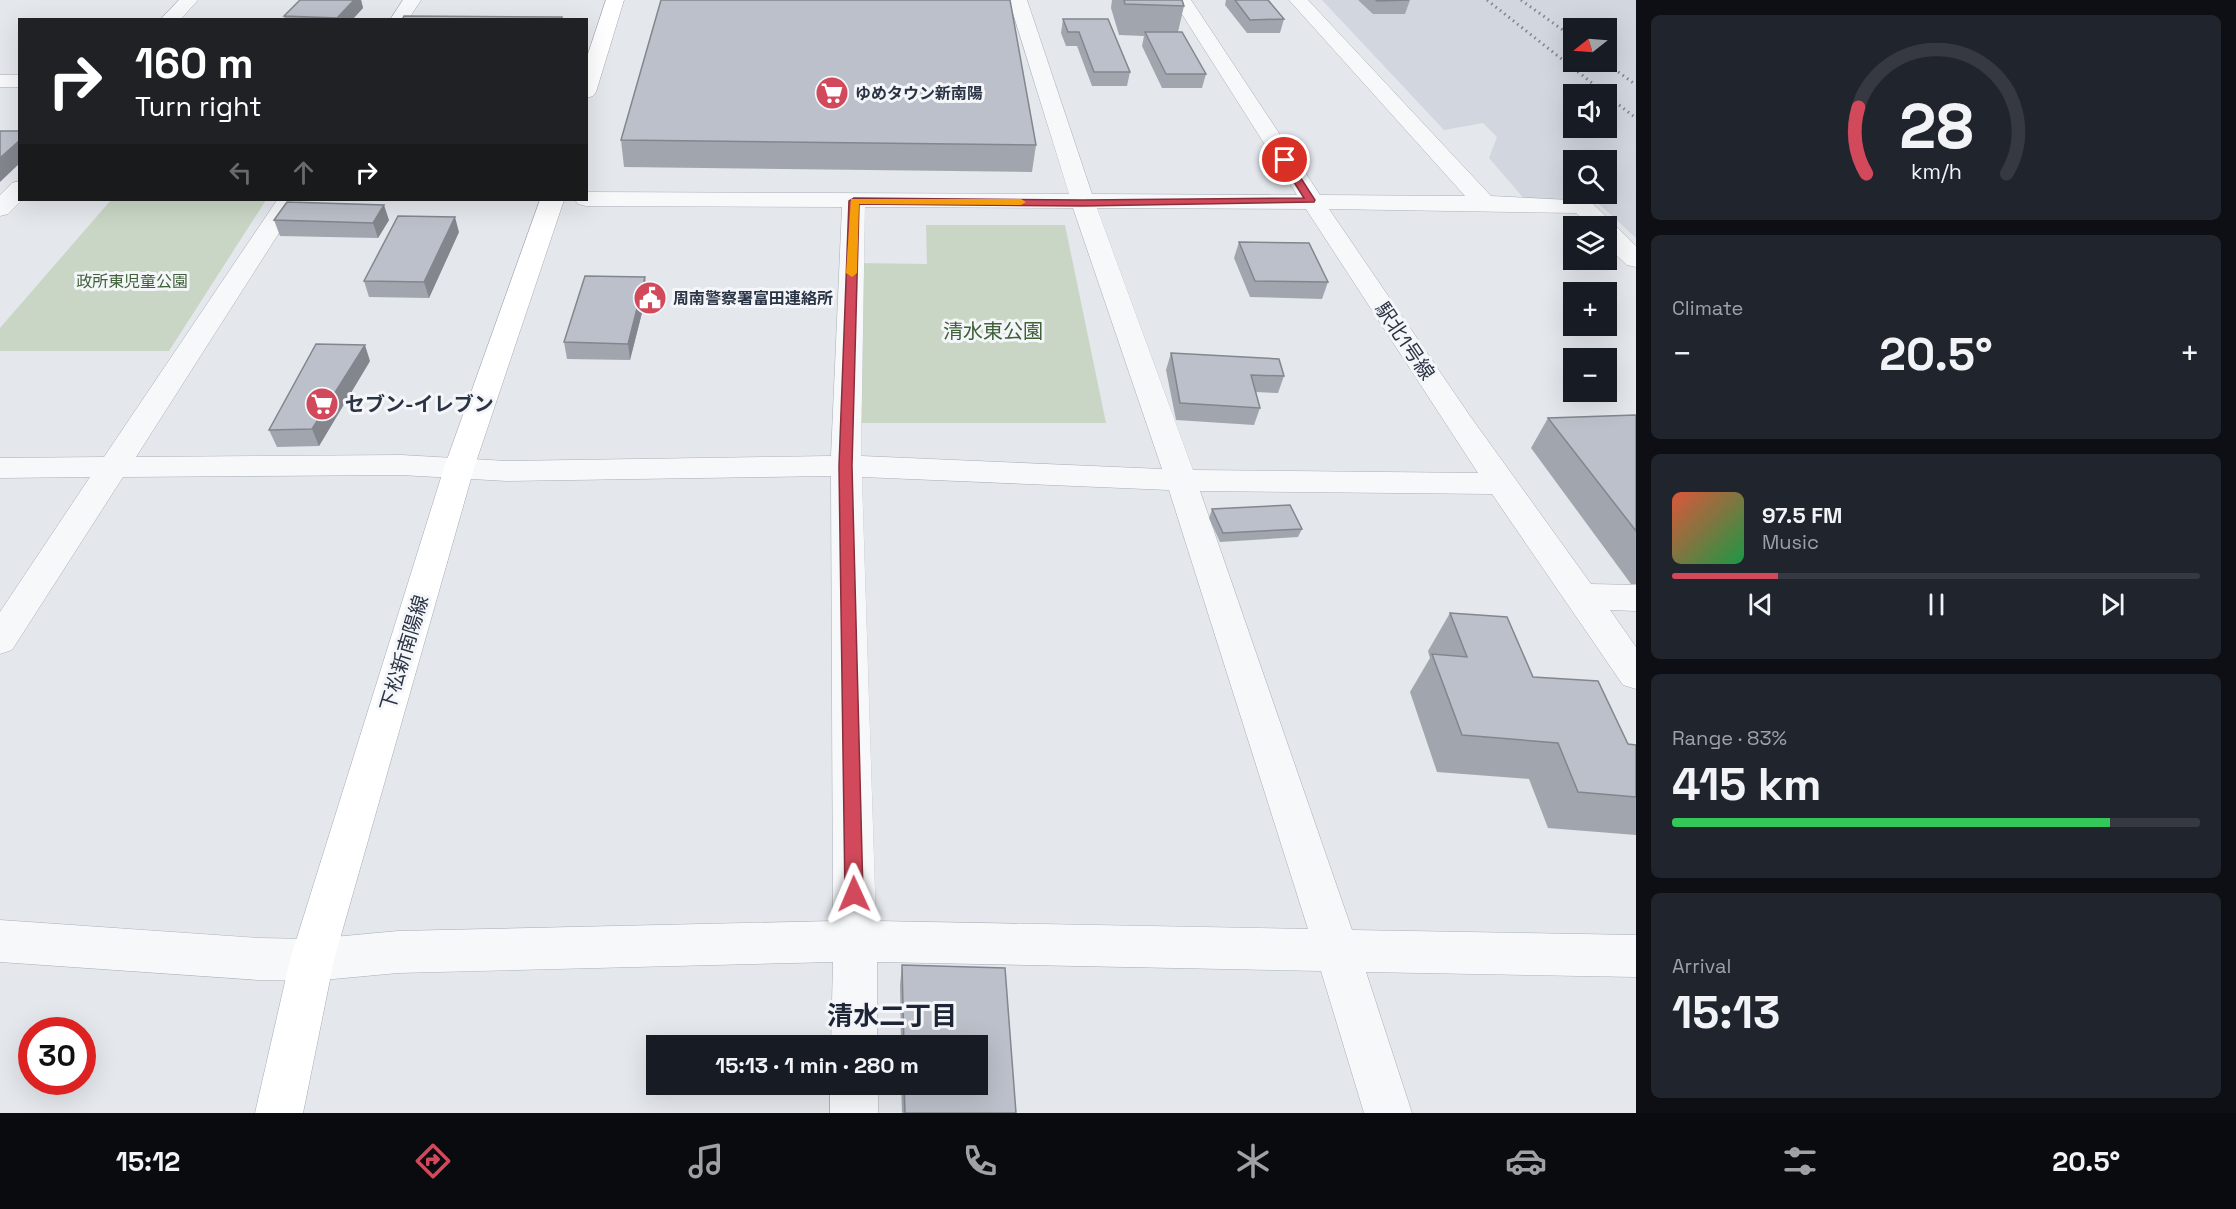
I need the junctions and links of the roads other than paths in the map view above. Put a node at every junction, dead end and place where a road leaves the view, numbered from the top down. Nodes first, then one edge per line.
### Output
1 (189, 0) edge
2 (412, 0) edge
3 (615, 0) edge
4 (1018, 0) edge
5 (1182, 0) edge
6 (1299, 0) edge
7 (171, 18) edge
8 (400, 18) edge
9 (0, 81) edge
10 (18, 81) edge
11 (588, 86) edge
12 (588, 199) edge
13 (1311, 200) junction
14 (287, 201) edge
15 (552, 201) edge
16 (854, 201) junction
17 (1083, 203) junction
18 (1484, 203) junction
19 (1592, 216) edge
20 (1617, 242) edge
21 (1636, 260) edge
22 (846, 466) junction
23 (114, 467) junction
24 (0, 468) edge
25 (459, 468) junction
26 (1181, 480) junction
27 (1501, 484) junction
28 (1584, 597) junction
29 (1636, 598) edge
30 (0, 640) edge
31 (1636, 675) edge
32 (0, 941) edge
33 (855, 941) junction
34 (1337, 951) junction
35 (1636, 956) edge
36 (312, 960) junction
37 (854, 1035) edge
38 (854, 1095) edge
39 (279, 1113) edge
40 (854, 1113) edge
41 (1388, 1113) edge

1 - 7 street
2 - 8 street
3 - 11 main road
4 - 17 street
5 - 13 street, 駅北1号線
6 - 18 street
9 - 10 street
12 - 16 street
13 - 17 street
13 - 18 street
13 - 27 street, 駅北1号線
14 - 23 street
15 - 25 main road, 下松新南陽線
16 - 17 street
16 - 22 street
17 - 26 street
18 - 19 street
20 - 21 street
22 - 25 street
22 - 26 street
22 - 33 street
23 - 24 street
23 - 25 street
23 - 30 street
25 - 36 main road, 下松新南陽線
26 - 27 street
26 - 34 street
27 - 28 street, 駅北1号線
28 - 29 street
28 - 31 street, 駅北1号線
32 - 36 street
33 - 34 street
33 - 36 street
33 - 37 street
34 - 35 street
34 - 41 street
36 - 39 main road, 下松新南陽線
38 - 40 street

